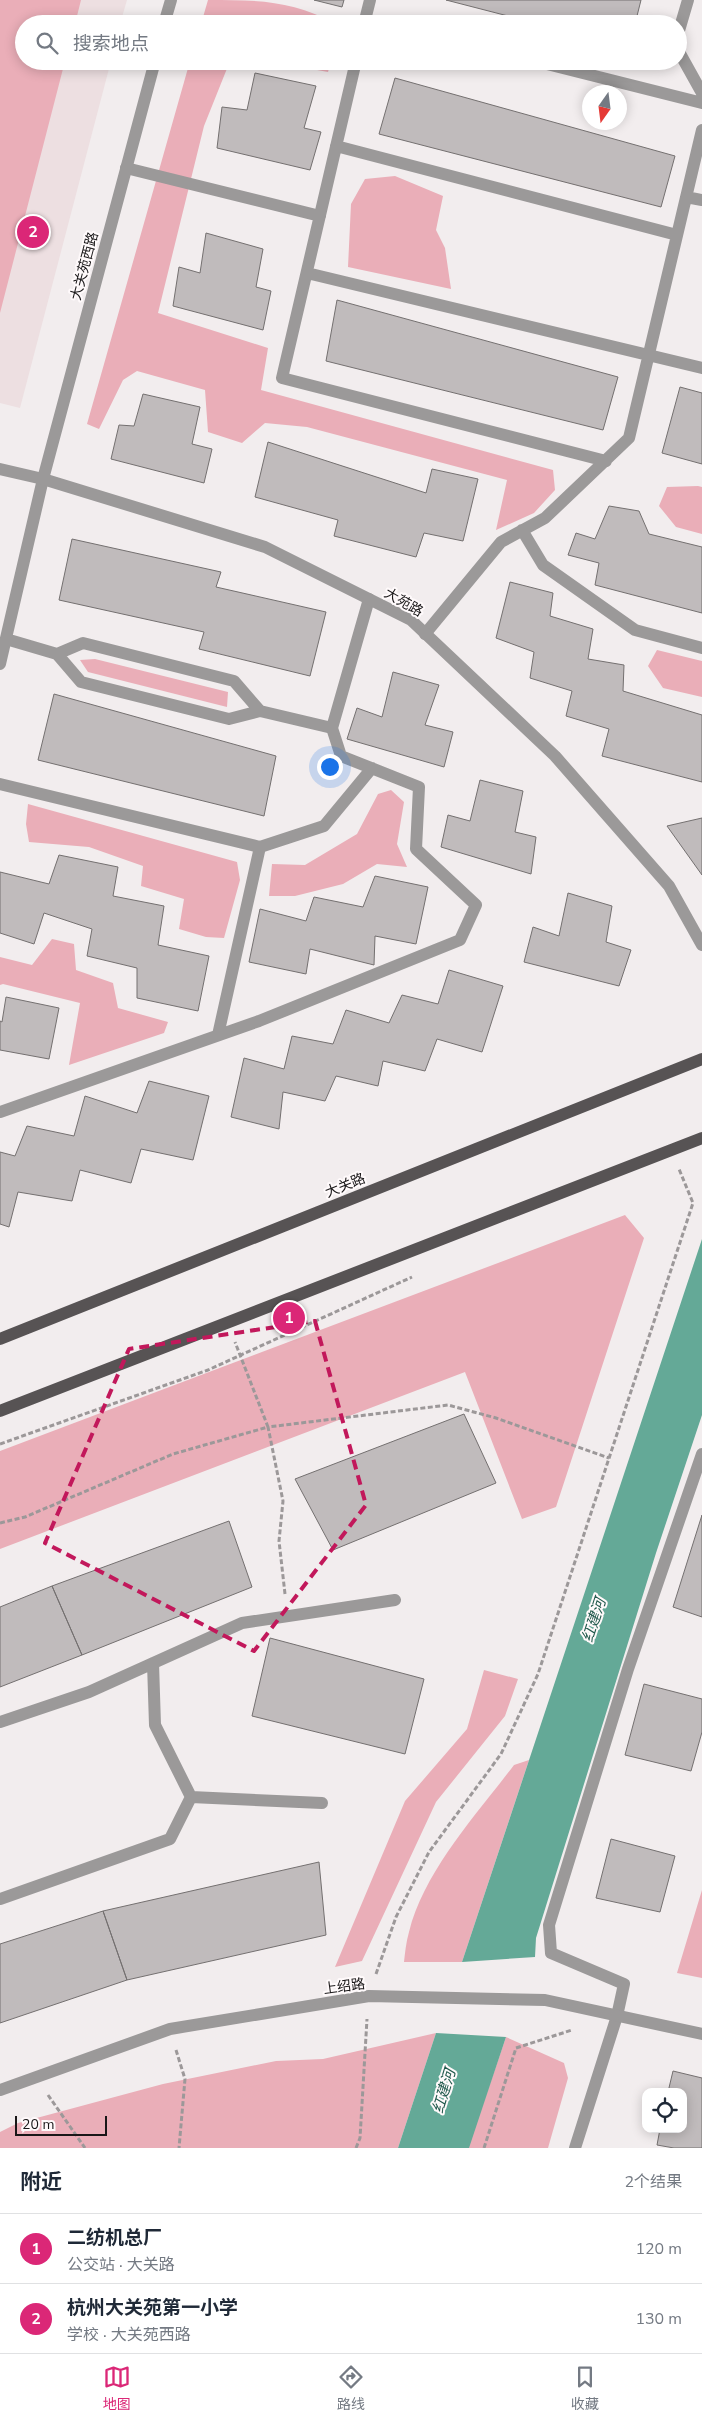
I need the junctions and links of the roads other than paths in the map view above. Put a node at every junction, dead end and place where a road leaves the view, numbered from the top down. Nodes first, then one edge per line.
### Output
1 (171, 0) edge
2 (370, 0) edge
3 (688, 0) edge
4 (167, 15) edge
5 (366, 15) edge
6 (684, 15) edge
7 (687, 66) edge
8 (152, 70) edge
9 (354, 70) edge
10 (572, 70) edge
11 (702, 93) edge
12 (702, 102) edge
13 (702, 130) edge
14 (336, 146) junction
15 (126, 168) junction
16 (686, 196) junction
17 (702, 200) edge
18 (320, 216) junction
19 (677, 235) junction
20 (307, 273) junction
21 (648, 356) junction
22 (702, 368) edge
23 (606, 461) junction
24 (0, 469) edge
25 (43, 479) junction
26 (522, 530) junction
27 (369, 599) junction
28 (425, 634) junction
29 (6, 639) junction
30 (702, 648) edge
31 (57, 654) junction
32 (0, 664) edge
33 (260, 710) junction
34 (332, 728) junction
35 (372, 768) junction
36 (0, 784) edge
37 (260, 847) junction
38 (702, 945) edge
39 (218, 1035) junction
40 (702, 1059) edge
41 (0, 1112) edge
42 (702, 1138) edge
43 (0, 1339) edge
44 (0, 1411) edge
45 (702, 1454) edge
46 (395, 1600) dead end
47 (153, 1663) junction
48 (0, 1722) edge
49 (191, 1797) junction
50 (322, 1803) dead end
51 (0, 1899) edge
52 (617, 2016) junction
53 (702, 2034) edge
54 (0, 2090) edge
55 (575, 2148) edge

1 - 4 street
2 - 5 street
3 - 6 street
7 - 11 street
8 - 15 street, 大关苑西路
9 - 14 street
10 - 12 street
13 - 16 street
14 - 18 street
14 - 19 street
15 - 18 street
15 - 25 street, 大关苑西路
16 - 17 street
16 - 19 street
18 - 20 street
19 - 21 street
20 - 21 street
20 - 23 street
21 - 22 street
21 - 23 street
23 - 26 street
24 - 25 street, 大苑路
25 - 27 street, 大苑路
25 - 29 street, 大关苑西路
26 - 28 street
26 - 30 street
27 - 28 street, 大苑路
27 - 34 street
28 - 38 street, 大苑路
29 - 31 street
29 - 32 street, 大关苑西路
31 - 33 street
31 - 33 street
33 - 34 street
34 - 35 street
35 - 37 street
35 - 39 street
36 - 37 street
37 - 39 street
39 - 41 street
40 - 43 main road, 大关路
42 - 44 main road
45 - 52 street
46 - 47 street
47 - 48 street
47 - 49 street
49 - 50 street
49 - 51 street
52 - 53 street, 上绍路
52 - 54 street, 上绍路
52 - 55 street

